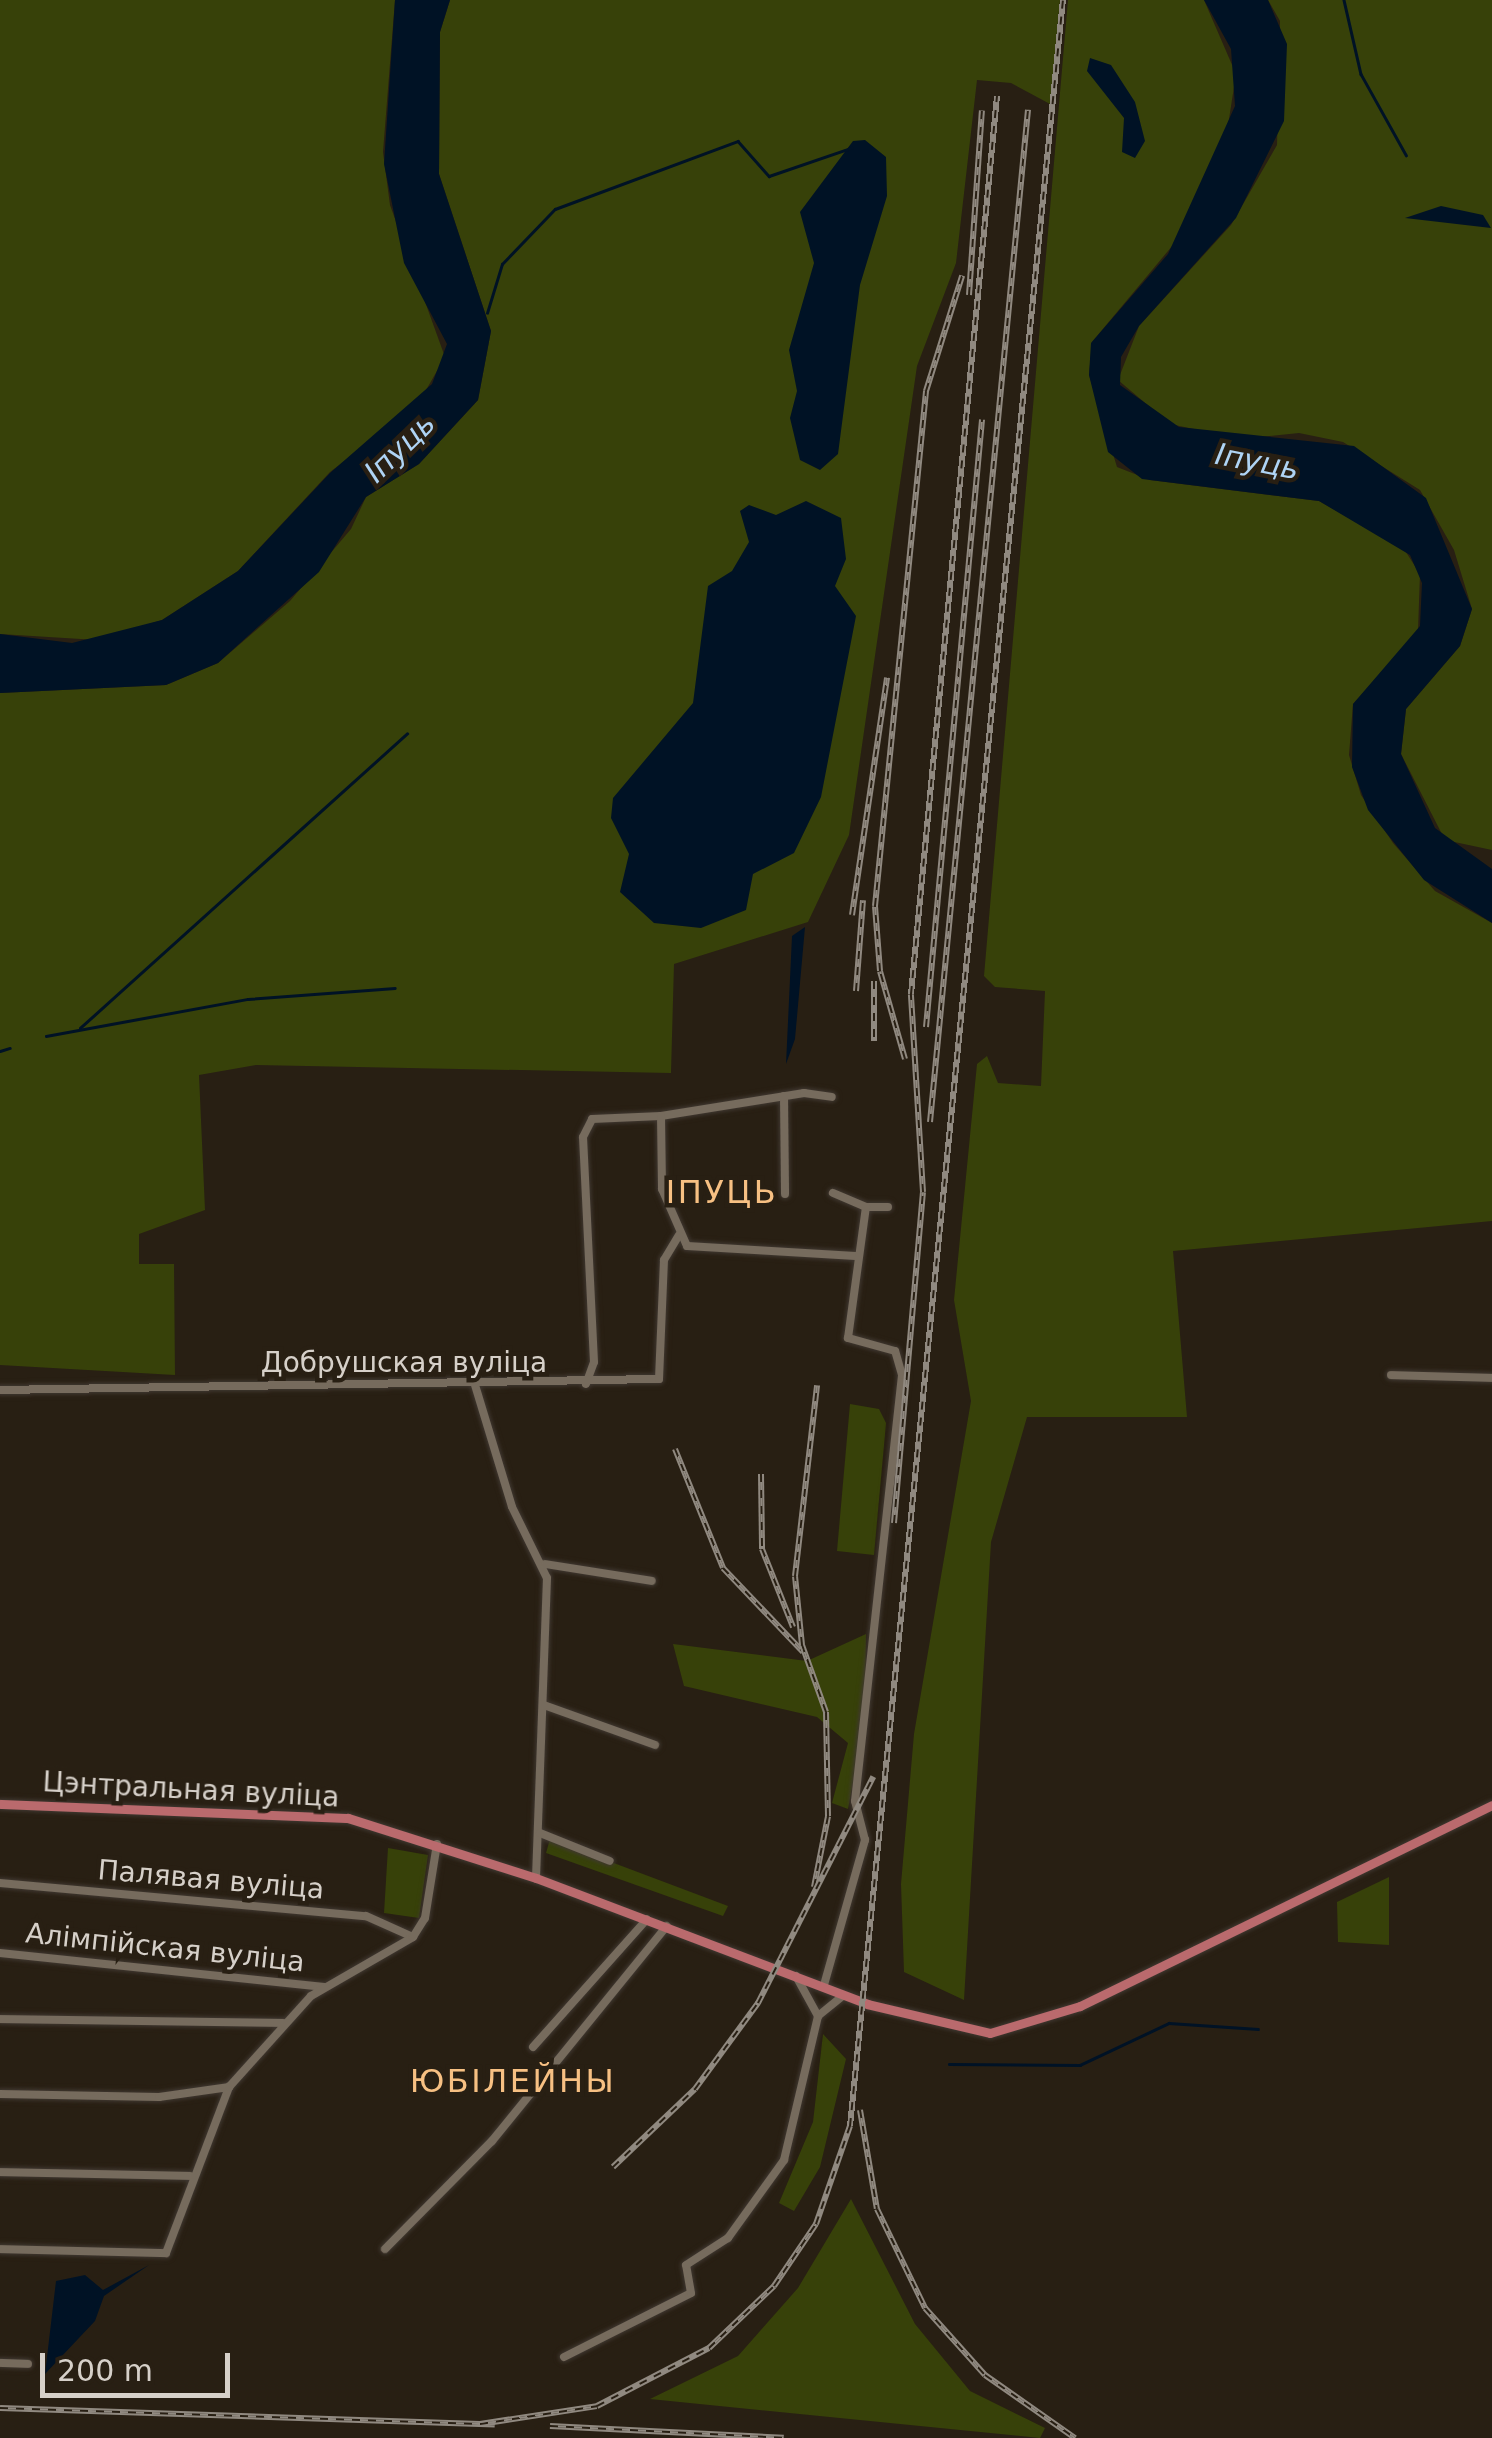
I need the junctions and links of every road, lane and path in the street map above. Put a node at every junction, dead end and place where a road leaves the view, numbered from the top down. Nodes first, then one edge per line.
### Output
1 (784, 1096) junction
2 (832, 1097) dead end
3 (661, 1116) junction
4 (833, 1193) dead end
5 (785, 1194) dead end
6 (866, 1207) junction
7 (888, 1207) dead end
8 (679, 1235) junction
9 (856, 1256) junction
10 (1391, 1375) dead end
11 (1492, 1378) edge
12 (586, 1384) junction
13 (476, 1385) junction
14 (0, 1390) edge
15 (545, 1564) junction
16 (652, 1581) dead end
17 (544, 1704) junction
18 (656, 1745) dead end
19 (0, 1804) edge
20 (1492, 1805) edge
21 (540, 1833) junction
22 (437, 1843) junction
23 (610, 1861) dead end
24 (536, 1878) junction
25 (0, 1882) edge
26 (647, 1919) junction
27 (667, 1926) junction
28 (413, 1936) junction
29 (0, 1953) edge
30 (795, 1973) junction
31 (824, 1985) junction
32 (325, 1987) junction
33 (844, 1995) junction
34 (818, 2016) junction
35 (0, 2019) edge
36 (283, 2023) junction
37 (533, 2047) dead end
38 (228, 2088) junction
39 (0, 2094) edge
40 (0, 2172) edge
41 (190, 2176) junction
42 (384, 2248) dead end
43 (0, 2249) edge
44 (564, 2357) dead end
45 (0, 2363) edge
46 (28, 2364) dead end

1 - 2 street
1 - 3 street
1 - 5 street
3 - 8 street
3 - 12 street
4 - 6 street
6 - 7 street
6 - 9 street
8 - 9 street
8 - 12 street, Добрушская вуліца
9 - 31 street
10 - 11 street
12 - 13 street, Добрушская вуліца
13 - 14 street, Добрушская вуліца
13 - 15 street
15 - 16 street
15 - 17 street
17 - 18 street
17 - 21 street
19 - 22 main road, Цэнтральная вуліца
20 - 33 main road, Цэнтральная вуліца
21 - 23 street
21 - 24 street
22 - 24 main road, Цэнтральная вуліца
22 - 28 street
24 - 26 main road, Цэнтральная вуліца
25 - 28 street, Палявая вуліца
26 - 27 main road, Цэнтральная вуліца
26 - 37 street
27 - 30 main road, Цэнтральная вуліца
27 - 42 street
28 - 32 street
29 - 32 street, Алімпійская вуліца
30 - 31 main road, Цэнтральная вуліца
30 - 34 street
31 - 33 main road, Цэнтральная вуліца
32 - 36 street
33 - 34 street
34 - 44 street
35 - 36 street
36 - 38 street
38 - 39 street
38 - 41 street
40 - 41 street
41 - 43 street
45 - 46 street

